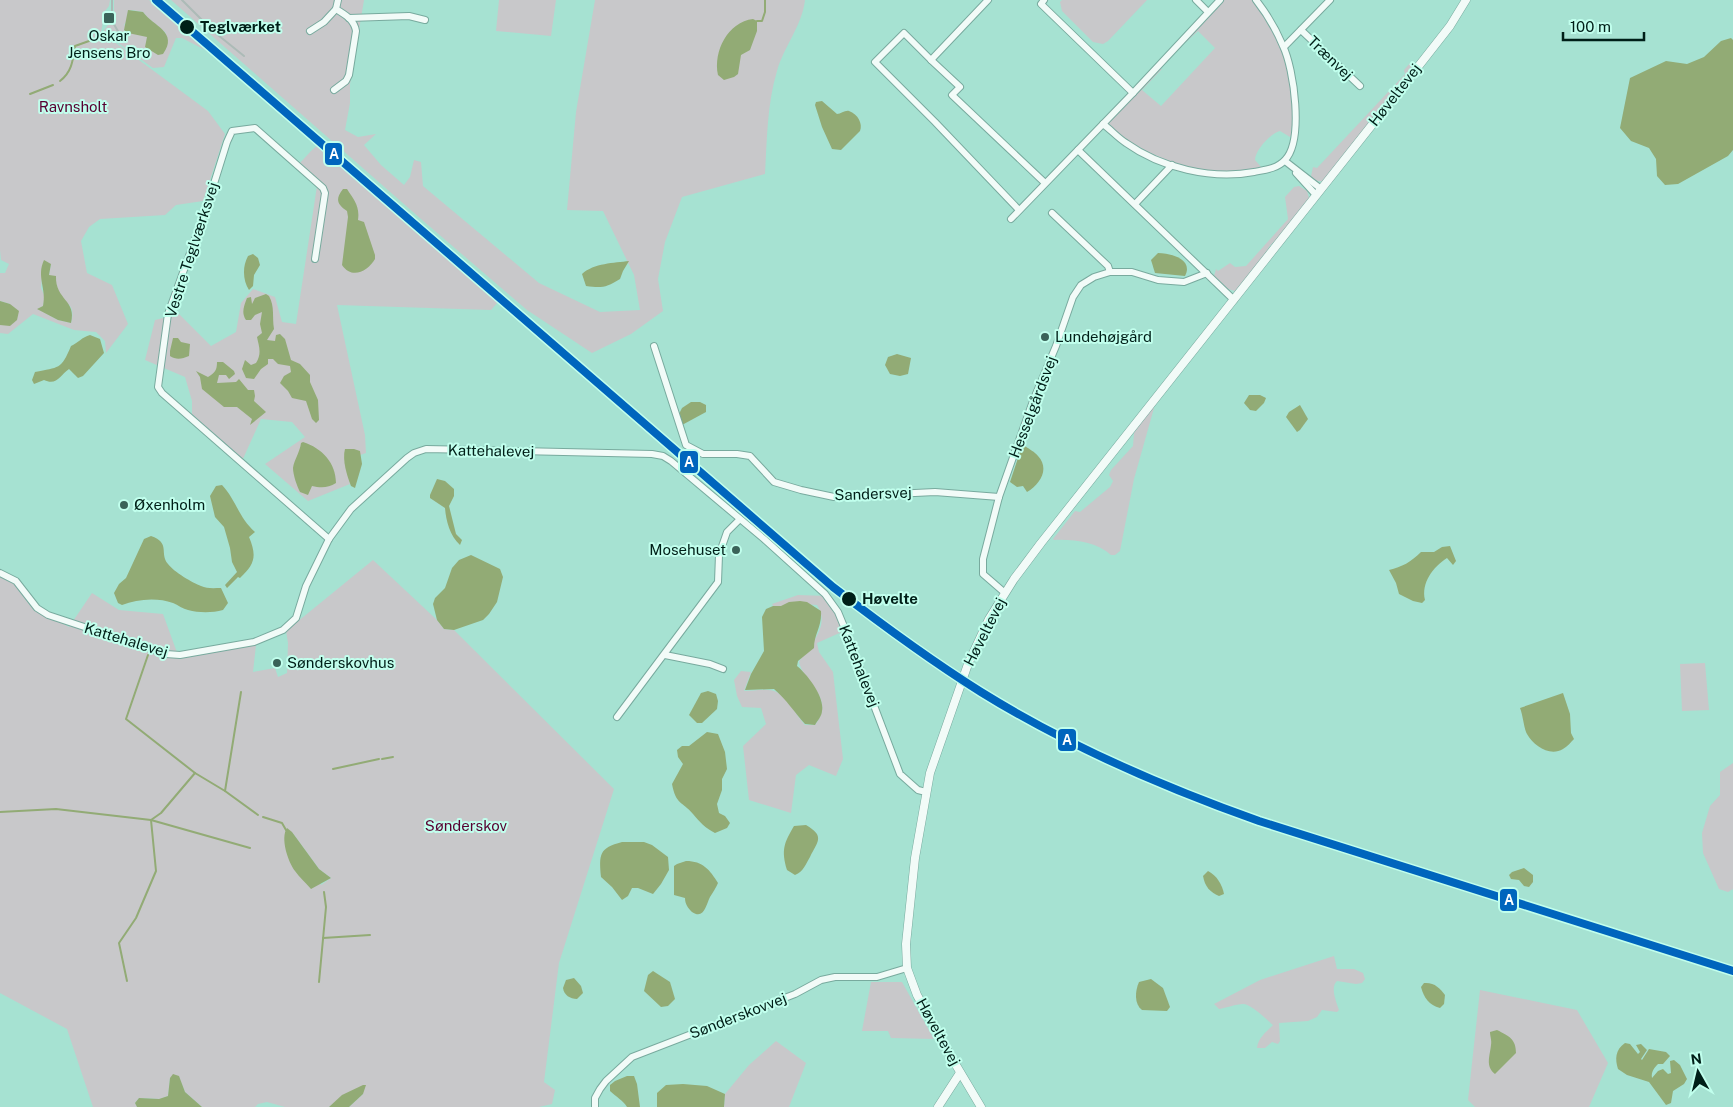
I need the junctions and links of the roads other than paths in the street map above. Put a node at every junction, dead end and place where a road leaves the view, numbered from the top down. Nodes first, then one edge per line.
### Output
1 (338, 0) edge
2 (988, 0) edge
3 (1044, 0) edge
4 (1196, 0) edge
5 (1220, 0) edge
6 (1256, 0) edge
7 (1330, 0) edge
8 (1466, 0) edge
9 (336, 9) junction
10 (1208, 12) junction
11 (349, 18) junction
12 (425, 20) dead end
13 (1301, 30) junction
14 (310, 31) dead end
15 (1284, 47) junction
16 (931, 60) junction
17 (1360, 86) dead end
18 (334, 90) dead end
19 (1133, 93) junction
20 (1103, 124) junction
21 (1078, 150) junction
22 (1285, 160) junction
23 (1172, 165) junction
24 (1045, 183) junction
25 (1318, 192) junction
26 (1135, 204) junction
27 (1019, 210) junction
28 (1052, 213) dead end
29 (1011, 219) dead end
30 (315, 259) dead end
31 (1110, 272) junction
32 (1207, 273) junction
33 (1234, 300) junction
34 (654, 346) dead end
35 (999, 498) junction
36 (739, 520) junction
37 (329, 539) junction
38 (0, 573) edge
39 (1005, 593) junction
40 (665, 655) junction
41 (723, 669) dead end
42 (617, 717) dead end
43 (926, 792) junction
44 (907, 968) junction
45 (960, 1072) junction
46 (595, 1107) edge
47 (938, 1107) edge
48 (981, 1107) edge

1 - 9 street
2 - 16 street
3 - 19 street
4 - 10 street
5 - 10 street
6 - 15 street
7 - 13 street, Trænvej
8 - 25 street, Høveltevej
9 - 11 street
9 - 14 street
10 - 19 street
11 - 12 street
11 - 18 street
13 - 15 street, Trænvej
13 - 17 street, Trænvej
15 - 22 street
16 - 24 street
16 - 27 street
19 - 20 street
20 - 21 street
20 - 23 street
21 - 24 street
21 - 26 street
22 - 23 street
22 - 25 street
23 - 26 street
24 - 27 street
25 - 33 street, Høveltevej
26 - 32 street
27 - 29 street
28 - 31 street
30 - 37 street, Vestre Teglværksvej
31 - 32 street, Hesselgårdsvej
31 - 35 street, Hesselgårdsvej
32 - 33 street
33 - 39 street, Høveltevej
34 - 35 street, Sandersvej
35 - 39 street, Hesselgårdsvej
36 - 37 street, Kattehalevej
36 - 40 street
36 - 43 street, Kattehalevej
37 - 38 street, Kattehalevej
39 - 43 street, Høveltevej
40 - 41 street
40 - 42 street
43 - 44 street, Høveltevej
44 - 45 street, Høveltevej
44 - 46 street, Sønderskovvej
45 - 47 street, Høveltevej
45 - 48 street

